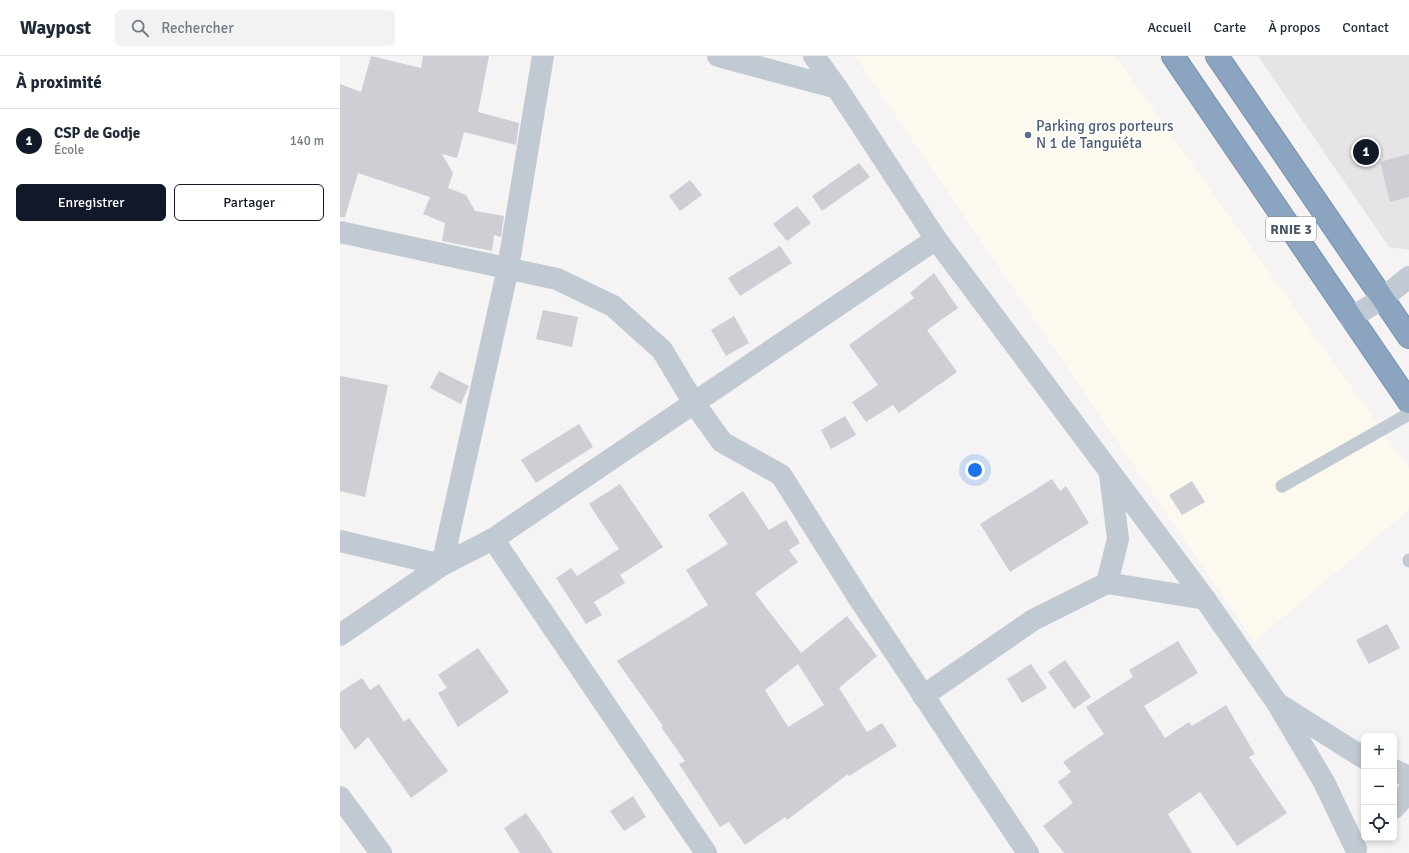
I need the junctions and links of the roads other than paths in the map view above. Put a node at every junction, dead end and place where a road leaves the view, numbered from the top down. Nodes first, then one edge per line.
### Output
1 (544, 56) edge
2 (718, 56) edge
3 (814, 56) edge
4 (1173, 56) edge
5 (1216, 56) edge
6 (837, 88) junction
7 (340, 232) edge
8 (936, 239) junction
9 (508, 268) junction
10 (1409, 278) edge
11 (1383, 298) junction
12 (1351, 318) junction
13 (1409, 337) edge
14 (694, 402) junction
15 (1409, 402) edge
16 (1409, 414) edge
17 (1110, 473) junction
18 (1282, 486) dead end
19 (493, 539) junction
20 (340, 541) edge
21 (442, 565) junction
22 (1107, 583) junction
23 (1205, 599) junction
24 (340, 635) edge
25 (923, 696) junction
26 (1276, 703) junction
27 (1361, 756) edge
28 (1397, 771) edge
29 (1409, 777) edge
30 (1409, 791) edge
31 (340, 797) edge
32 (1397, 805) edge
33 (1359, 847) edge
34 (381, 853) edge
35 (706, 853) edge
36 (1028, 853) edge

1 - 9 street
2 - 6 street
3 - 6 street
4 - 12 highway, RNIE 3
5 - 11 highway, RNIE 3
6 - 8 street
7 - 9 street
8 - 14 street
8 - 17 street
9 - 14 street
9 - 21 street
10 - 11 street
11 - 12 street
11 - 13 highway, RNIE 3
12 - 15 highway, RNIE 3
14 - 19 street
14 - 25 street
16 - 18 lane
17 - 22 street
17 - 23 street
19 - 21 street
19 - 35 street
20 - 21 street
21 - 24 street
22 - 23 street
22 - 25 street
23 - 26 street
25 - 36 street
26 - 27 street
26 - 33 street
28 - 29 street
30 - 32 street
31 - 34 street

